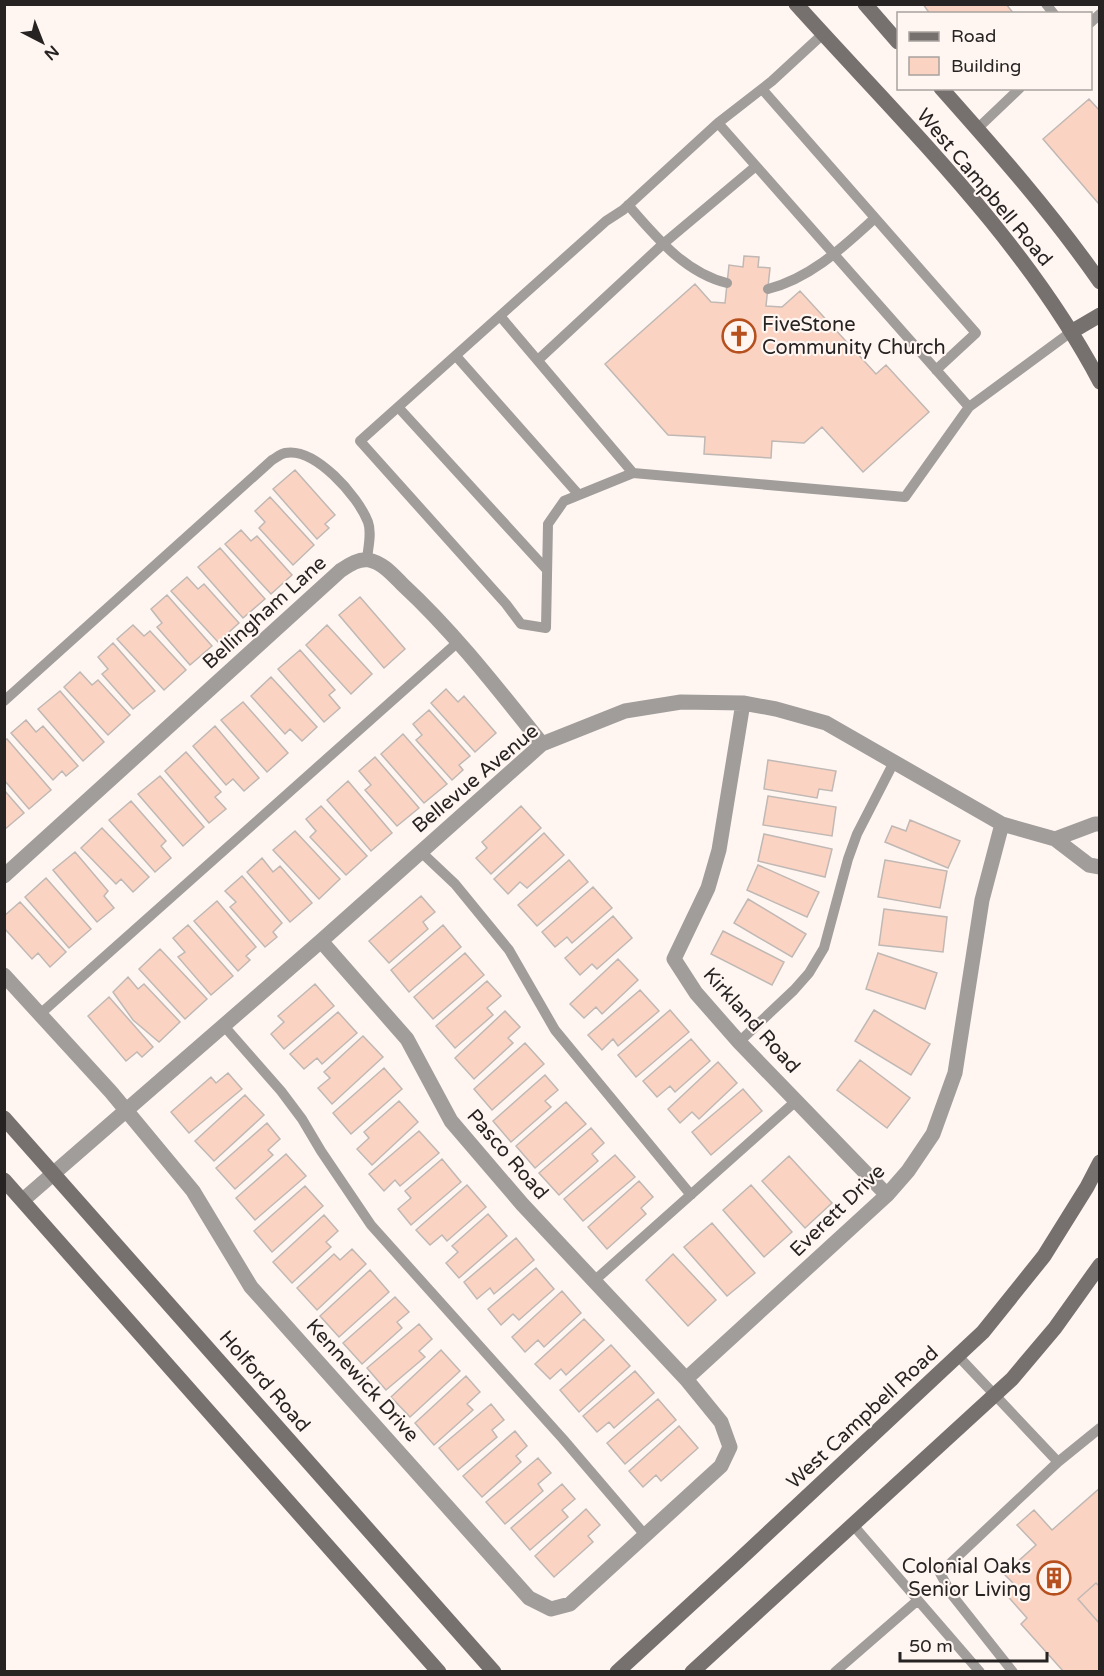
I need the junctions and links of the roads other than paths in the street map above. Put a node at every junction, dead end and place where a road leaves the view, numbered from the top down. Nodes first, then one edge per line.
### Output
1 (796, 4) edge
2 (865, 4) edge
3 (823, 34) junction
4 (897, 41) edge
5 (762, 89) junction
6 (943, 90) edge
7 (1018, 90) edge
8 (718, 123) junction
9 (977, 129) junction
10 (756, 166) junction
11 (628, 205) junction
12 (875, 218) junction
13 (663, 244) junction
14 (834, 254) junction
15 (1100, 282) edge
16 (727, 283) dead end
17 (768, 289) dead end
18 (501, 315) junction
19 (1100, 315) edge
20 (1071, 332) junction
21 (456, 356) junction
22 (538, 360) junction
23 (936, 370) junction
24 (1100, 382) edge
25 (398, 407) junction
26 (969, 407) junction
27 (633, 473) junction
28 (579, 495) junction
29 (367, 559) junction
30 (547, 570) junction
31 (458, 642) junction
32 (4, 701) edge
33 (743, 703) junction
34 (542, 744) junction
35 (894, 762) junction
36 (1002, 824) junction
37 (1100, 824) edge
38 (1055, 839) junction
39 (420, 851) junction
40 (1100, 867) edge
41 (7, 869) edge
42 (321, 940) junction
43 (4, 975) edge
44 (39, 1015) junction
45 (224, 1026) junction
46 (739, 1042) junction
47 (796, 1101) junction
48 (126, 1111) junction
49 (4, 1118) edge
50 (1100, 1162) edge
51 (54, 1173) junction
52 (4, 1180) edge
53 (691, 1195) junction
54 (887, 1195) junction
55 (23, 1200) junction
56 (1100, 1265) edge
57 (594, 1281) junction
58 (958, 1357) junction
59 (686, 1379) junction
60 (993, 1396) junction
61 (1100, 1428) edge
62 (730, 1447) joint
63 (1058, 1462) junction
64 (853, 1525) junction
65 (645, 1535) junction
66 (918, 1600) junction
67 (439, 1671) edge
68 (494, 1671) edge
69 (616, 1671) edge
70 (692, 1671) edge
71 (835, 1671) edge
72 (980, 1671) edge
73 (1013, 1671) edge

1 - 3 main road, West Campbell Road
2 - 4 main road
3 - 5 lane
3 - 20 main road, West Campbell Road
5 - 8 lane
5 - 12 lane
6 - 9 main road, West Campbell Road
7 - 9 lane
8 - 10 lane
8 - 11 lane
9 - 15 main road, West Campbell Road
10 - 13 lane
10 - 14 lane
11 - 13 lane
11 - 18 lane
12 - 14 lane
12 - 23 lane
13 - 16 lane
13 - 22 lane
14 - 17 lane
14 - 23 lane
18 - 21 lane
18 - 22 lane
19 - 20 main road
20 - 24 main road, West Campbell Road
20 - 26 lane
21 - 25 lane
21 - 28 lane
22 - 27 lane
23 - 26 lane
25 - 30 lane
25 - 30 lane
26 - 27 lane
27 - 28 lane
28 - 30 lane
29 - 31 street
29 - 32 lane
29 - 41 street, Bellingham Lane
31 - 34 street
31 - 44 lane
33 - 34 street, Bellevue Avenue
33 - 35 street, Bellevue Avenue
33 - 46 street, Kirkland Road
34 - 39 street, Bellevue Avenue
35 - 36 street, Bellevue Avenue
35 - 46 lane
36 - 38 street, Bellevue Avenue
36 - 54 street, Everett Drive
37 - 38 street
38 - 40 street, Bellevue Avenue
39 - 42 street, Bellevue Avenue
39 - 53 lane
42 - 45 street, Bellevue Avenue
42 - 57 street, Pasco Road
43 - 44 street, Kennewick Drive
44 - 48 street, Kennewick Drive
45 - 48 street, Bellevue Avenue
45 - 65 lane
46 - 47 street, Kirkland Road
47 - 53 lane
47 - 54 street, Kirkland Road
48 - 51 street, Bellevue Avenue
48 - 65 street, Kennewick Drive
49 - 51 main road, Holford Road
50 - 58 main road, West Campbell Road
51 - 55 street, Bellevue Avenue
51 - 68 main road, Holford Road
52 - 55 main road
53 - 57 lane
54 - 59 street, Everett Drive
55 - 67 main road
56 - 60 main road
57 - 59 street, Pasco Road
58 - 60 lane
58 - 69 main road, West Campbell Road
59 - 62 street, Pasco Road
60 - 63 lane
60 - 64 main road
61 - 63 lane
62 - 65 street, Kennewick Drive
63 - 73 lane
64 - 66 lane
64 - 70 main road
66 - 71 lane
66 - 72 lane

